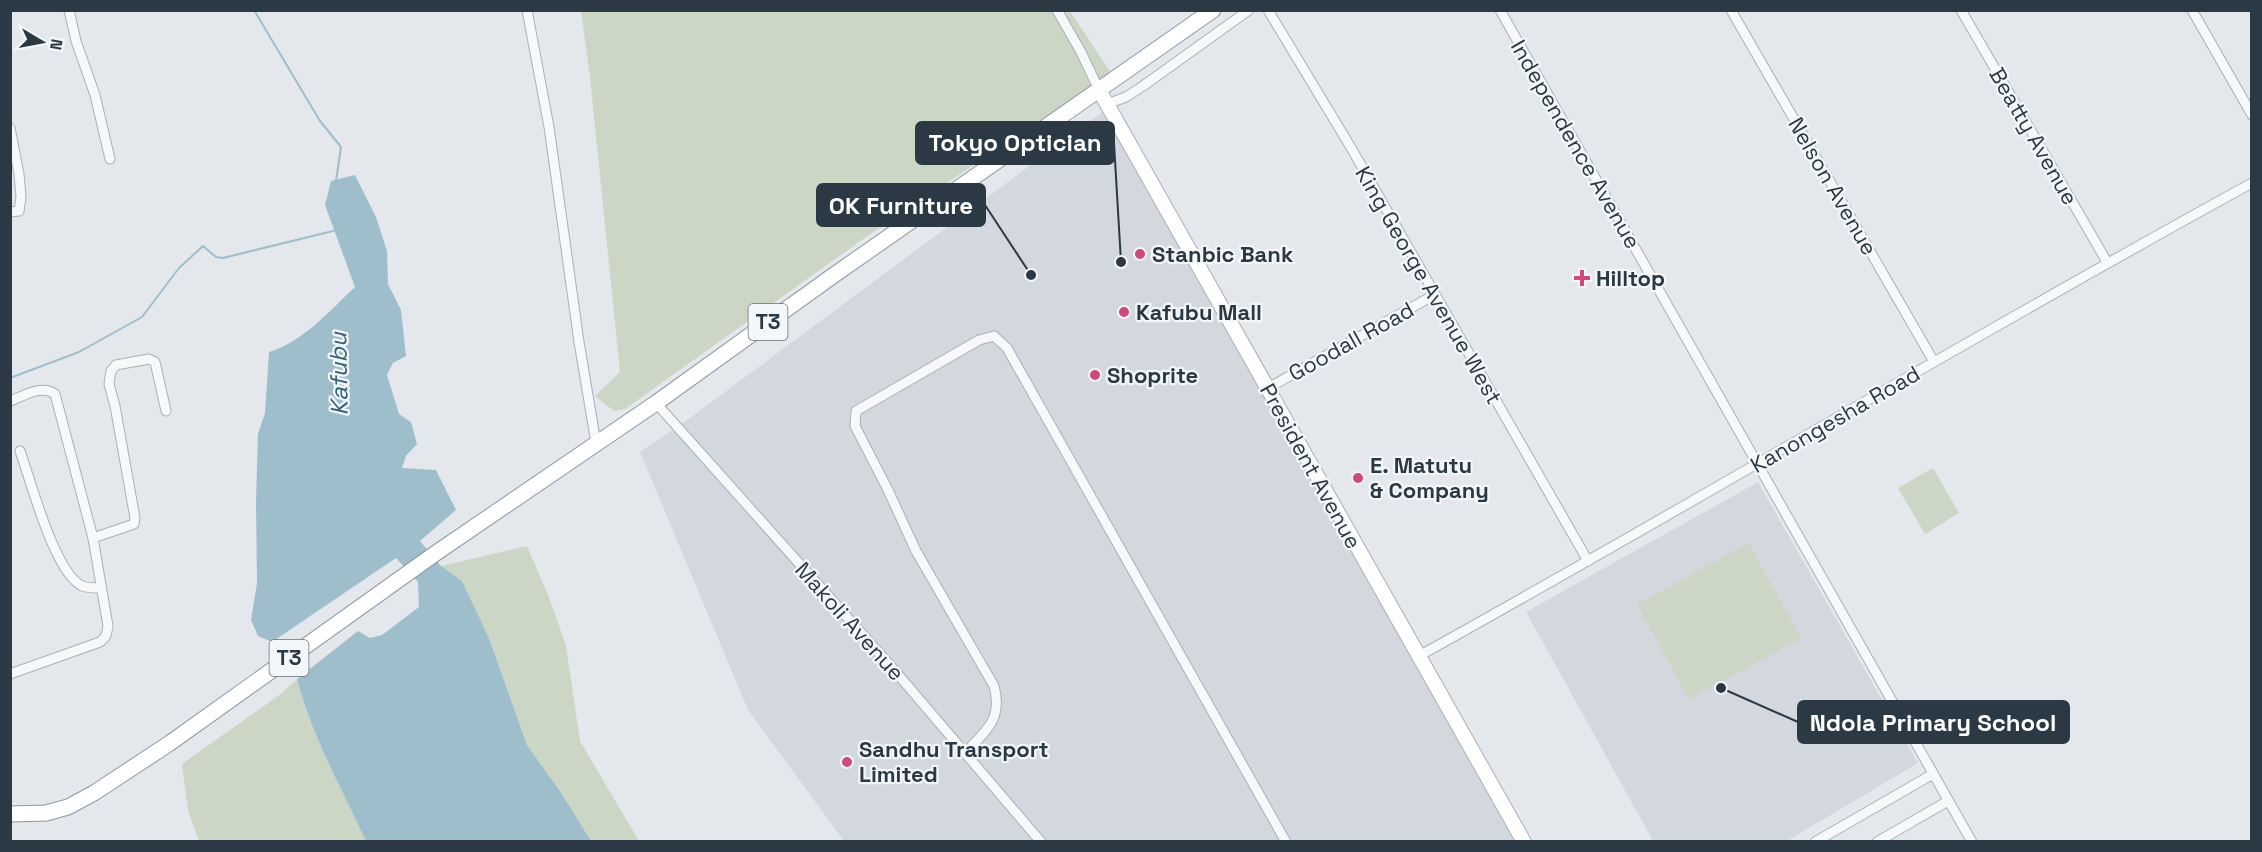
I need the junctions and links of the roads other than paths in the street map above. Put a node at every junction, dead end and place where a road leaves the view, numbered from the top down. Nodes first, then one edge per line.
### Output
1 (69, 10) edge
2 (527, 10) edge
3 (1057, 10) edge
4 (1212, 10) edge
5 (1249, 10) edge
6 (1268, 10) edge
7 (1500, 10) edge
8 (1731, 10) edge
9 (1961, 10) edge
10 (2192, 10) edge
11 (1099, 90) junction
12 (1107, 104) junction
13 (2252, 116) edge
14 (10, 128) edge
15 (110, 159) dead end
16 (2252, 183) edge
17 (10, 212) edge
18 (2107, 262) junction
19 (1434, 295) junction
20 (1934, 362) junction
21 (1268, 388) junction
22 (10, 401) edge
23 (656, 403) junction
24 (166, 411) dead end
25 (596, 443) junction
26 (20, 451) dead end
27 (1758, 464) junction
28 (93, 538) junction
29 (1588, 561) junction
30 (100, 588) junction
31 (1419, 656) junction
32 (10, 674) edge
33 (965, 753) junction
34 (1933, 774) junction
35 (1948, 801) junction
36 (10, 814) edge
37 (1041, 842) edge
38 (1286, 842) edge
39 (1524, 842) edge
40 (1815, 842) edge
41 (1877, 842) edge
42 (1972, 842) edge

1 - 15 street
2 - 25 street
3 - 11 street
4 - 11 highway, T3
5 - 12 street
6 - 19 street, King George Avenue West
7 - 27 street, Independence Avenue
8 - 20 street, Nelson Avenue
9 - 18 street, Beatty Avenue
10 - 13 street
11 - 12 main road, President Avenue
11 - 23 highway, T3
12 - 21 main road, President Avenue
14 - 17 street
16 - 18 street, Kanongesha Road
18 - 20 street, Kanongesha Road
19 - 21 street, Goodall Road
19 - 29 street, King George Avenue West
20 - 27 street, Kanongesha Road
21 - 31 main road, President Avenue
22 - 28 street
23 - 25 highway, T3
23 - 33 street, Makoli Avenue
24 - 28 street
25 - 36 highway, T3
26 - 30 street
27 - 29 street, Kanongesha Road
27 - 34 street, Independence Avenue
28 - 30 street
29 - 31 street, Kanongesha Road
30 - 32 street
31 - 39 main road, President Avenue
33 - 37 street, Makoli Avenue
33 - 38 street
34 - 35 street, Independence Avenue
34 - 40 street
35 - 41 street
35 - 42 street, Independence Avenue

